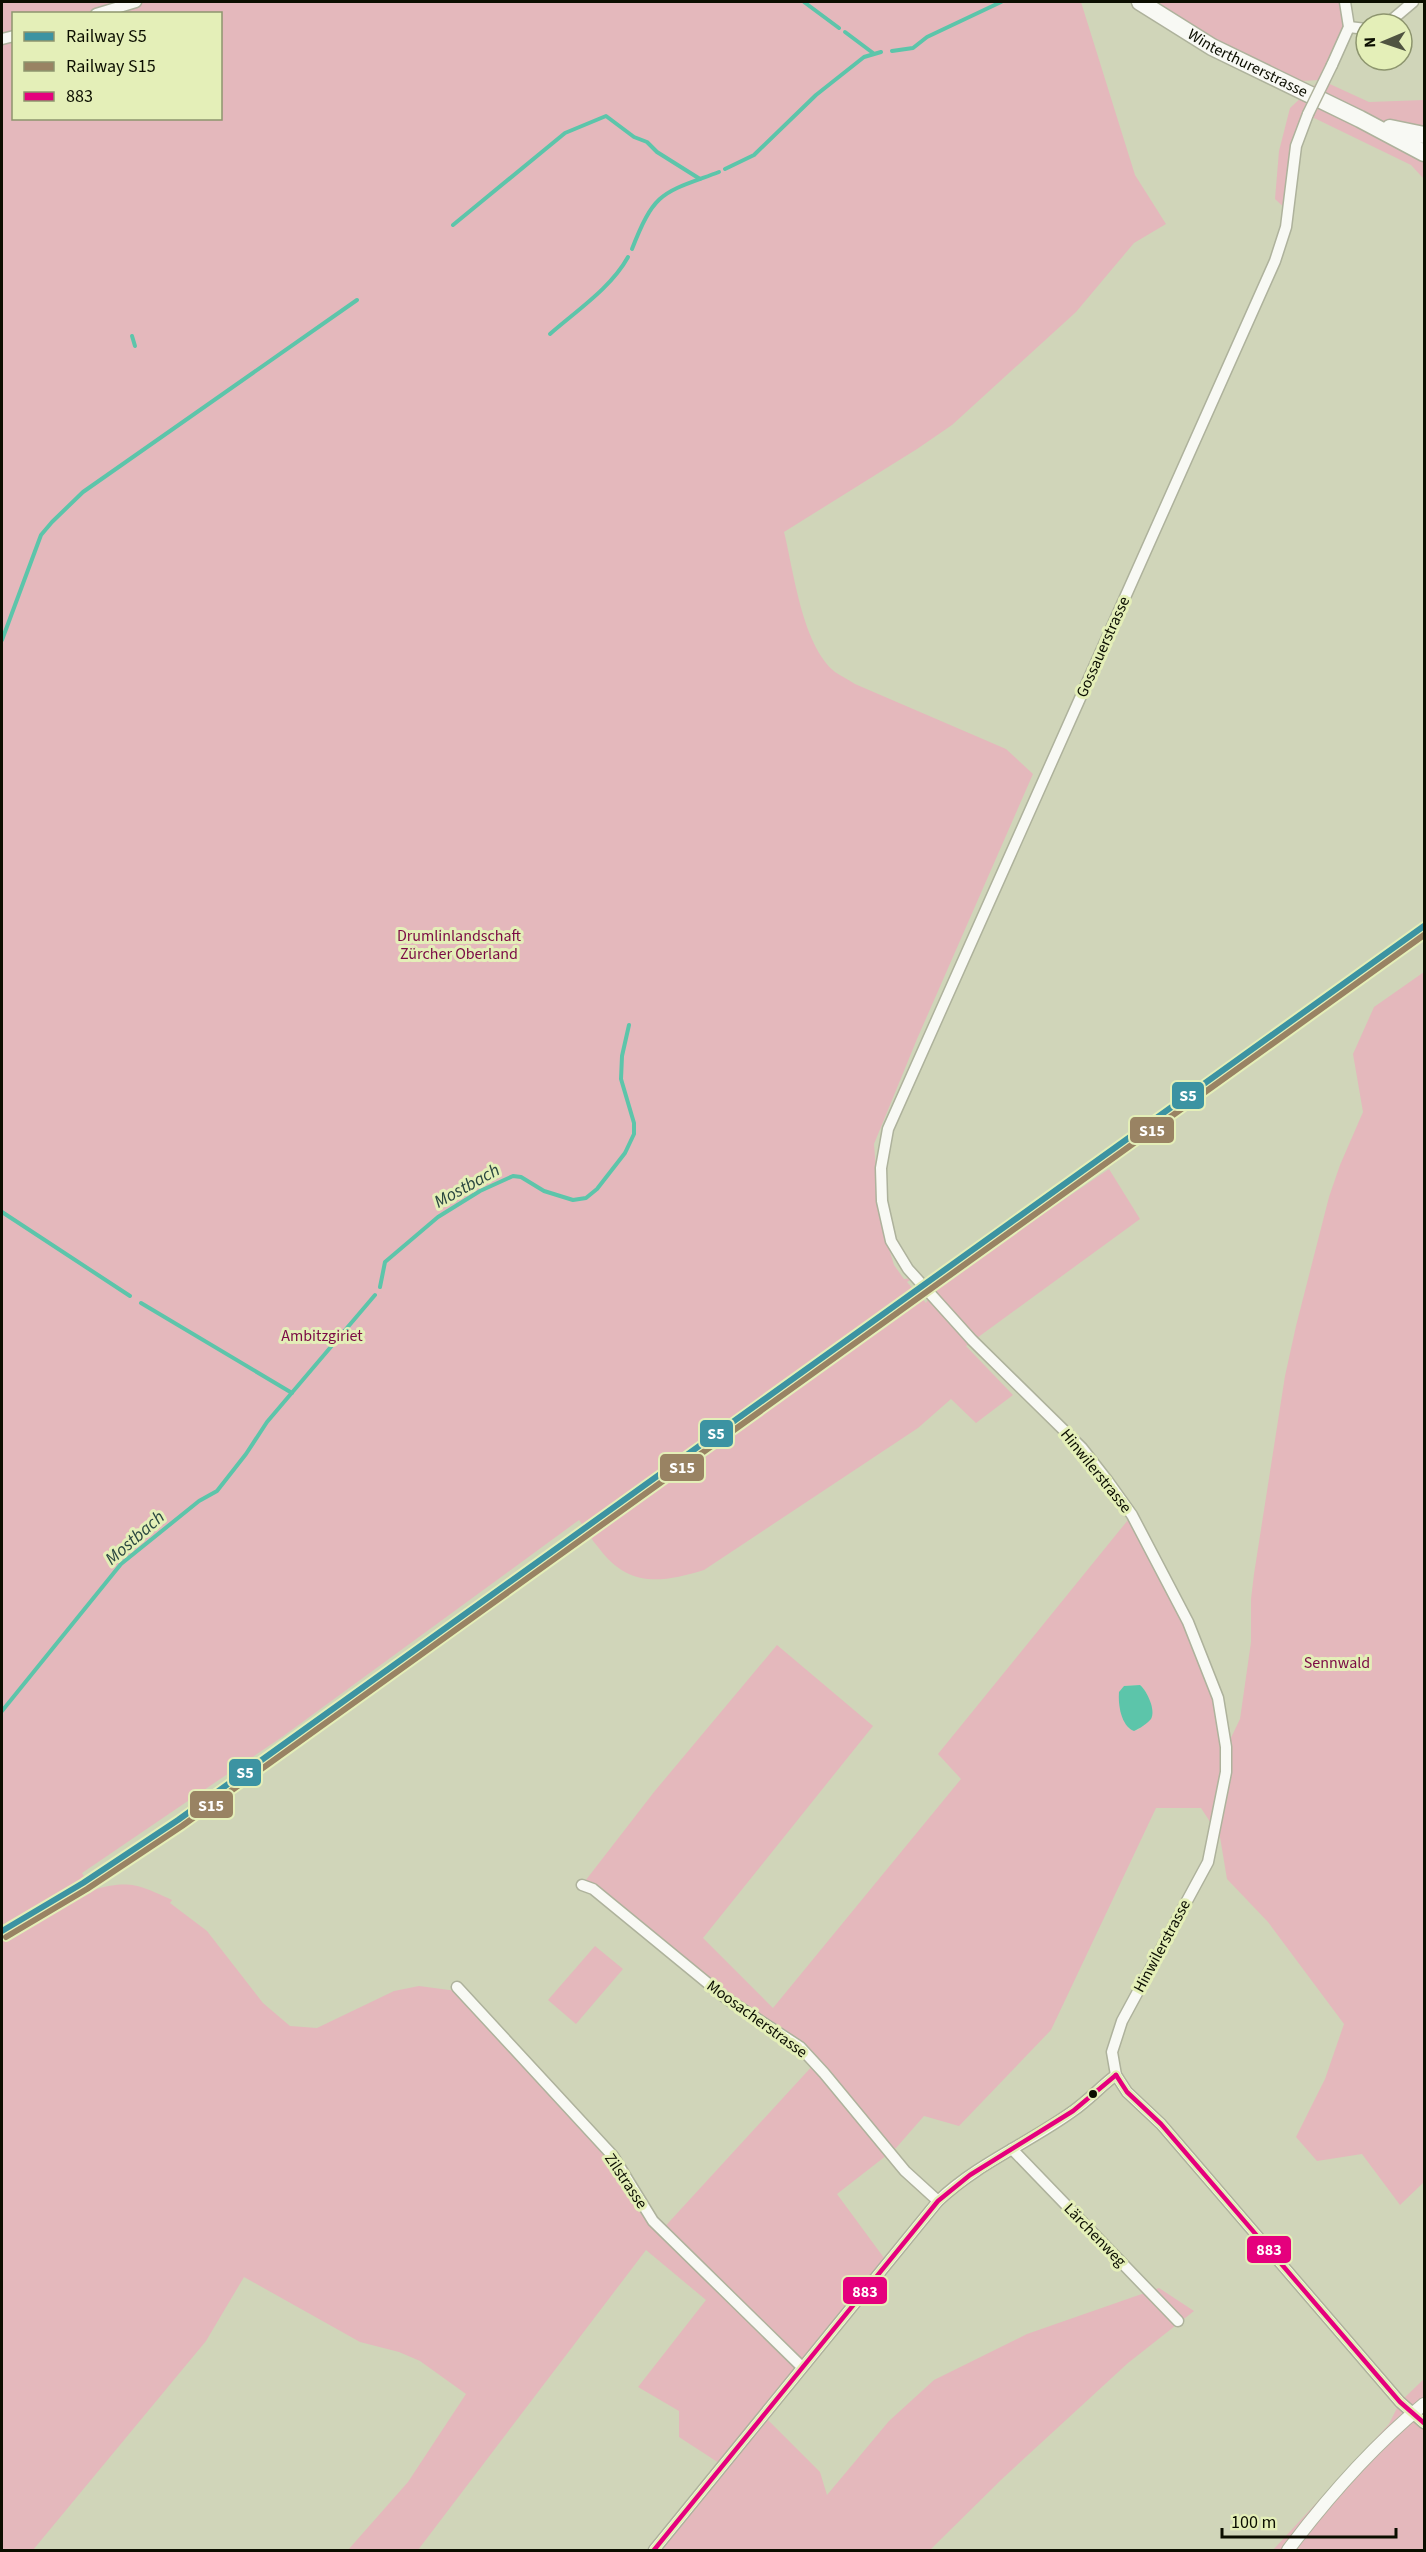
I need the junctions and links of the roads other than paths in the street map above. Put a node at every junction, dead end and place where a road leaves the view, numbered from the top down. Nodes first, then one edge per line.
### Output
1 (136, 2) edge
2 (1140, 2) edge
3 (1345, 2) edge
4 (1413, 2) edge
5 (103, 12) edge
6 (1401, 12) edge
7 (1349, 27) junction
8 (1354, 28) edge
9 (1360, 119) junction
10 (1425, 135) edge
11 (1425, 153) edge
12 (922, 1287) joint
13 (582, 1885) dead end
14 (457, 1987) dead end
15 (1116, 2075) junction
16 (1012, 2149) junction
17 (938, 2201) junction
18 (1178, 2321) dead end
19 (802, 2367) junction
20 (1425, 2404) edge
21 (1412, 2414) junction
22 (1425, 2423) edge
23 (654, 2550) edge
24 (1288, 2550) edge

1 - 5 street
2 - 9 highway, Winterthurerstrasse
3 - 7 street
4 - 6 street
7 - 8 street
7 - 12 street, Gossauerstrasse, bridge
9 - 10 highway
9 - 11 highway
12 - 15 street, Hinwilerstrasse
13 - 17 street, Moosacherstrasse
14 - 19 street, Zilstrasse
15 - 16 street
15 - 21 street
16 - 17 street
16 - 18 street, Lärchenweg
17 - 19 street
19 - 23 street
20 - 21 street
21 - 22 street
21 - 24 street

